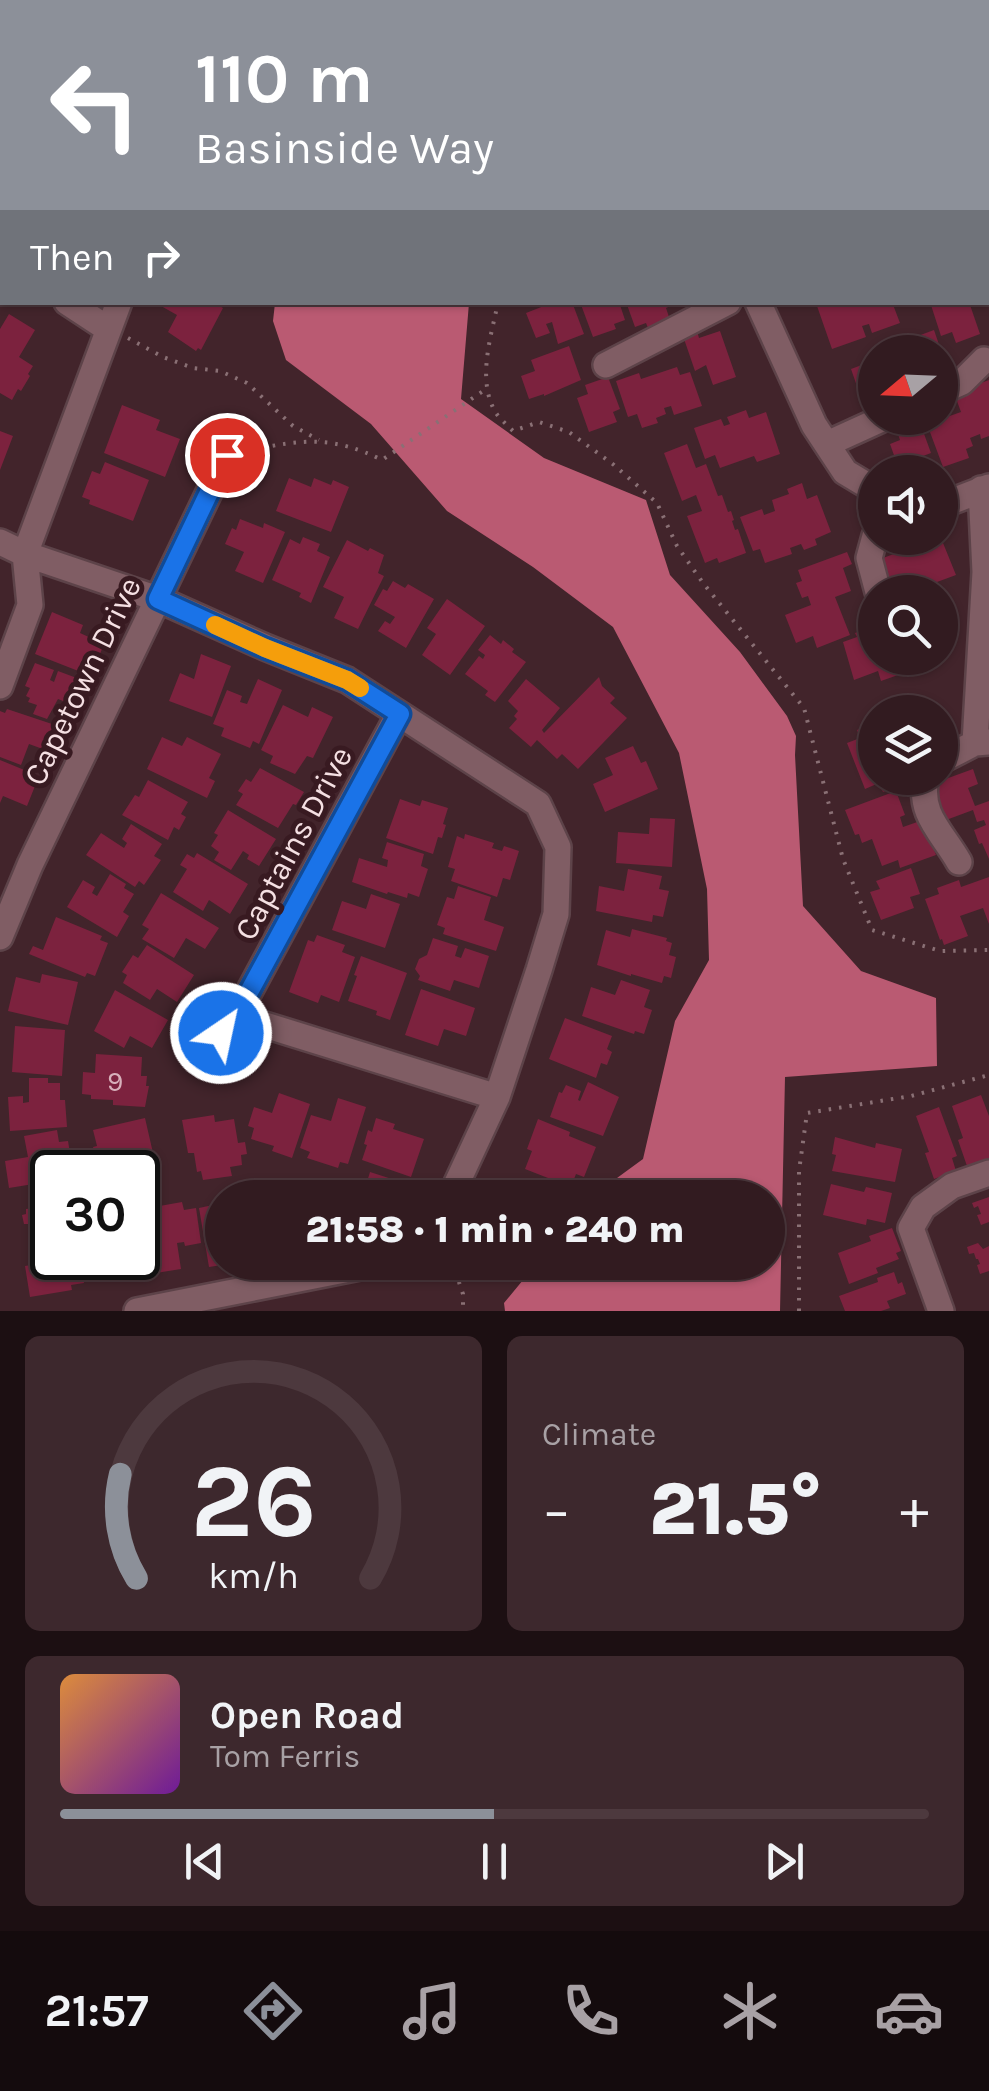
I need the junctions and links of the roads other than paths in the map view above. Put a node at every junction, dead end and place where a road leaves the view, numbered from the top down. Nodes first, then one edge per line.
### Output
1 (72, 305) edge
2 (118, 305) edge
3 (722, 305) edge
4 (768, 306) edge
5 (108, 329) junction
6 (984, 360) dead end
7 (606, 365) dead end
8 (958, 384) edge
9 (858, 430) edge
10 (826, 444) junction
11 (227, 455) road end
12 (858, 480) edge
13 (985, 488) edge
14 (958, 499) edge
15 (0, 542) edge
16 (25, 554) junction
17 (987, 572) edge
18 (158, 599) junction
19 (0, 686) edge
20 (400, 714) junction
21 (982, 742) edge
22 (958, 753) edge
23 (924, 795) edge
24 (958, 862) dead end
25 (0, 936) edge
26 (236, 1016) junction
27 (206, 1050) dead end
28 (498, 1097) junction
29 (989, 1172) edge
30 (459, 1180) edge
31 (294, 1280) edge
32 (137, 1311) edge
33 (941, 1311) edge

1 - 5 street
2 - 5 street
3 - 7 street
4 - 10 street
5 - 16 street
6 - 8 street
9 - 10 street
10 - 12 street
11 - 18 street, Capetown Drive
13 - 14 street
13 - 17 street
15 - 16 street
16 - 18 street
16 - 19 street
17 - 21 street
18 - 20 street
18 - 25 street, Capetown Drive
20 - 26 street, Captains Drive
20 - 28 street
21 - 22 street
23 - 24 street
26 - 27 street, Captains Drive
26 - 28 street
28 - 30 street
29 - 33 street
31 - 32 street

